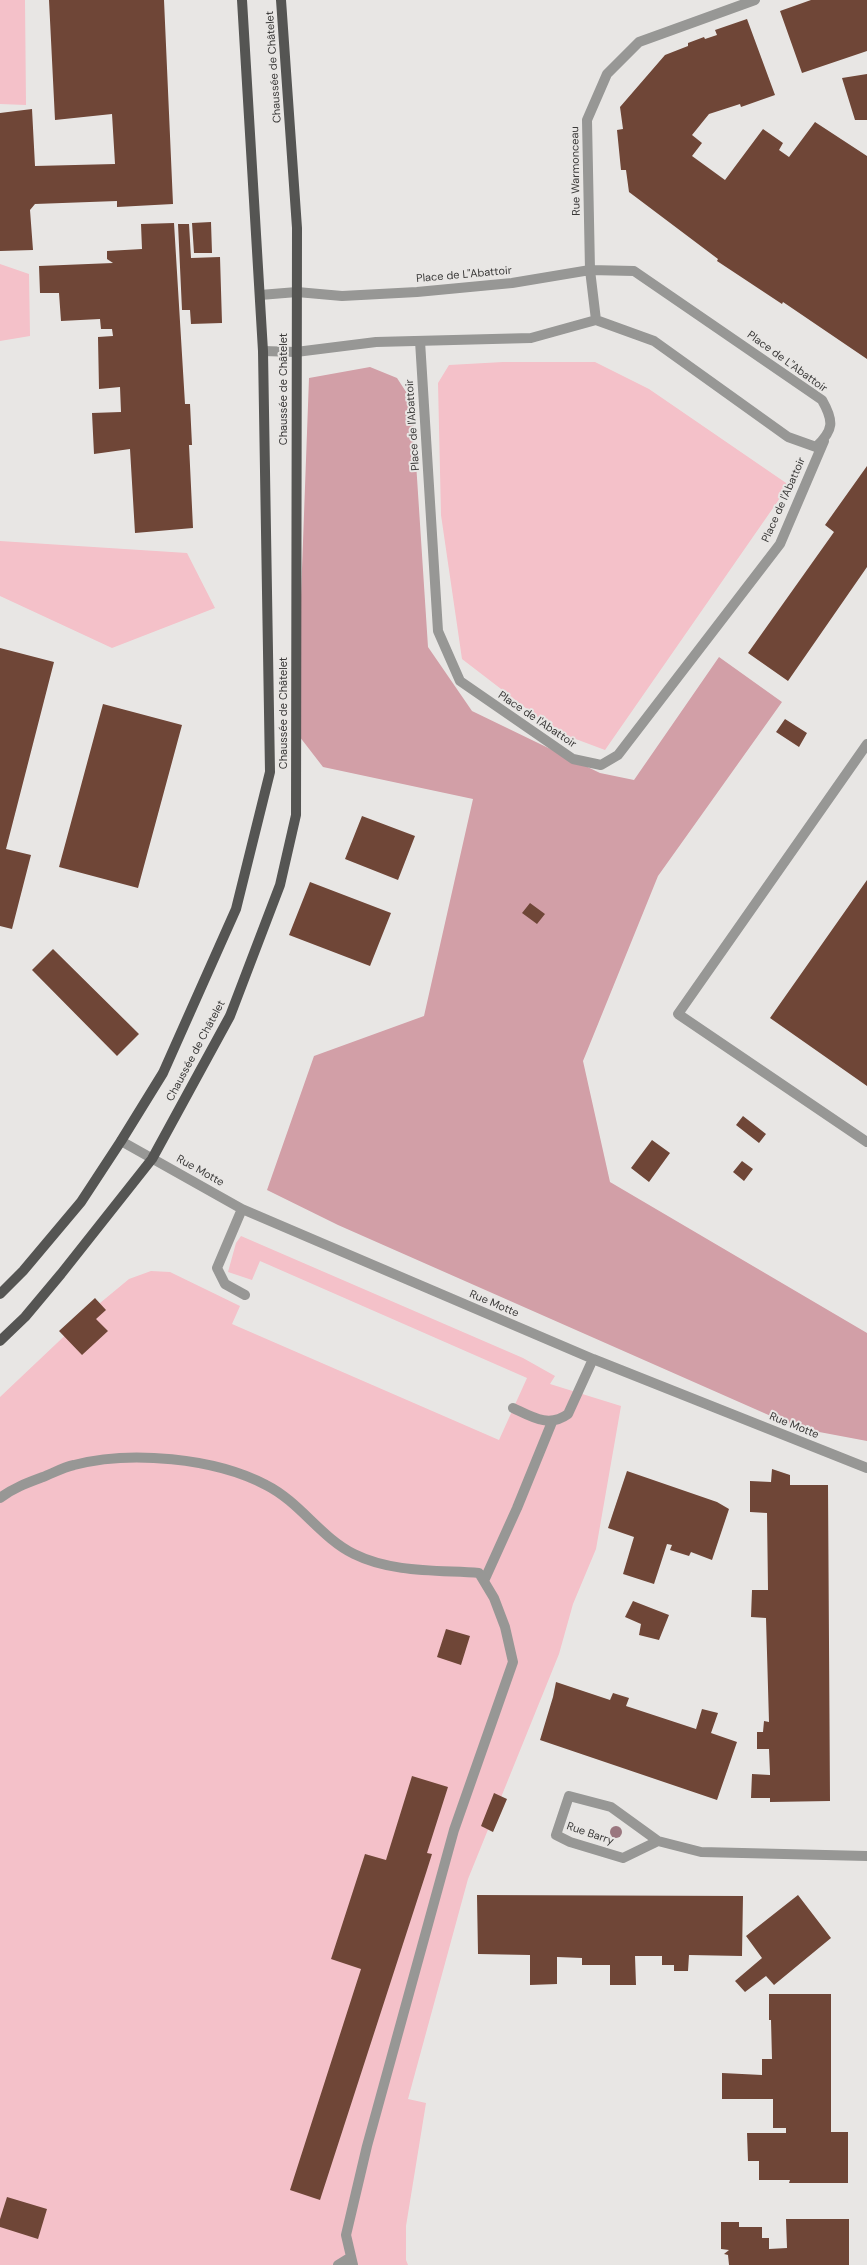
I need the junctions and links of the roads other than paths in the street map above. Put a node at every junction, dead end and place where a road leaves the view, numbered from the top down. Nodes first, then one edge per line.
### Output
1 (242, 0) edge
2 (281, 0) edge
3 (755, 0) edge
4 (590, 270) junction
5 (296, 292) junction
6 (260, 295) junction
7 (596, 320) junction
8 (420, 341) junction
9 (263, 351) junction
10 (296, 352) junction
11 (824, 440) junction
12 (867, 744) edge
13 (121, 1141) junction
14 (867, 1142) edge
15 (152, 1159) junction
16 (242, 1209) junction
17 (0, 1294) edge
18 (244, 1295) dead end
19 (0, 1341) edge
20 (593, 1359) junction
21 (513, 1408) dead end
22 (552, 1422) junction
23 (867, 1468) edge
24 (0, 1498) edge
25 (484, 1581) junction
26 (658, 1841) junction
27 (867, 1856) edge
28 (352, 2261) edge
29 (338, 2265) edge

1 - 6 main road, Chaussée de Châtelet
2 - 5 main road, Chaussée de Châtelet
3 - 4 street, Rue Warmonceau
4 - 5 street, Place de L"Abattoir
4 - 7 street, Rue Warmonceau
4 - 11 street, Place de L"Abattoir
5 - 6 street, Place de L"Abattoir
5 - 10 main road, Chaussée de Châtelet
6 - 9 main road, Chaussée de Châtelet
7 - 8 street
7 - 11 street
8 - 10 street
8 - 11 street, Place de l'Abattoir
9 - 10 street
9 - 13 main road, Chaussée de Châtelet
10 - 15 main road, Chaussée de Châtelet
12 - 14 street
13 - 15 street, Rue Motte
13 - 17 main road, Chaussée de Châtelet
15 - 16 street, Rue Motte
15 - 19 main road, Chaussée de Châtelet
16 - 18 street
16 - 20 street, Rue Motte
20 - 22 street
20 - 23 street, Rue Motte
21 - 22 street
22 - 25 street
24 - 25 street
25 - 28 street
26 - 26 street, Rue Barry
26 - 27 street, Rue Barry
28 - 29 street

